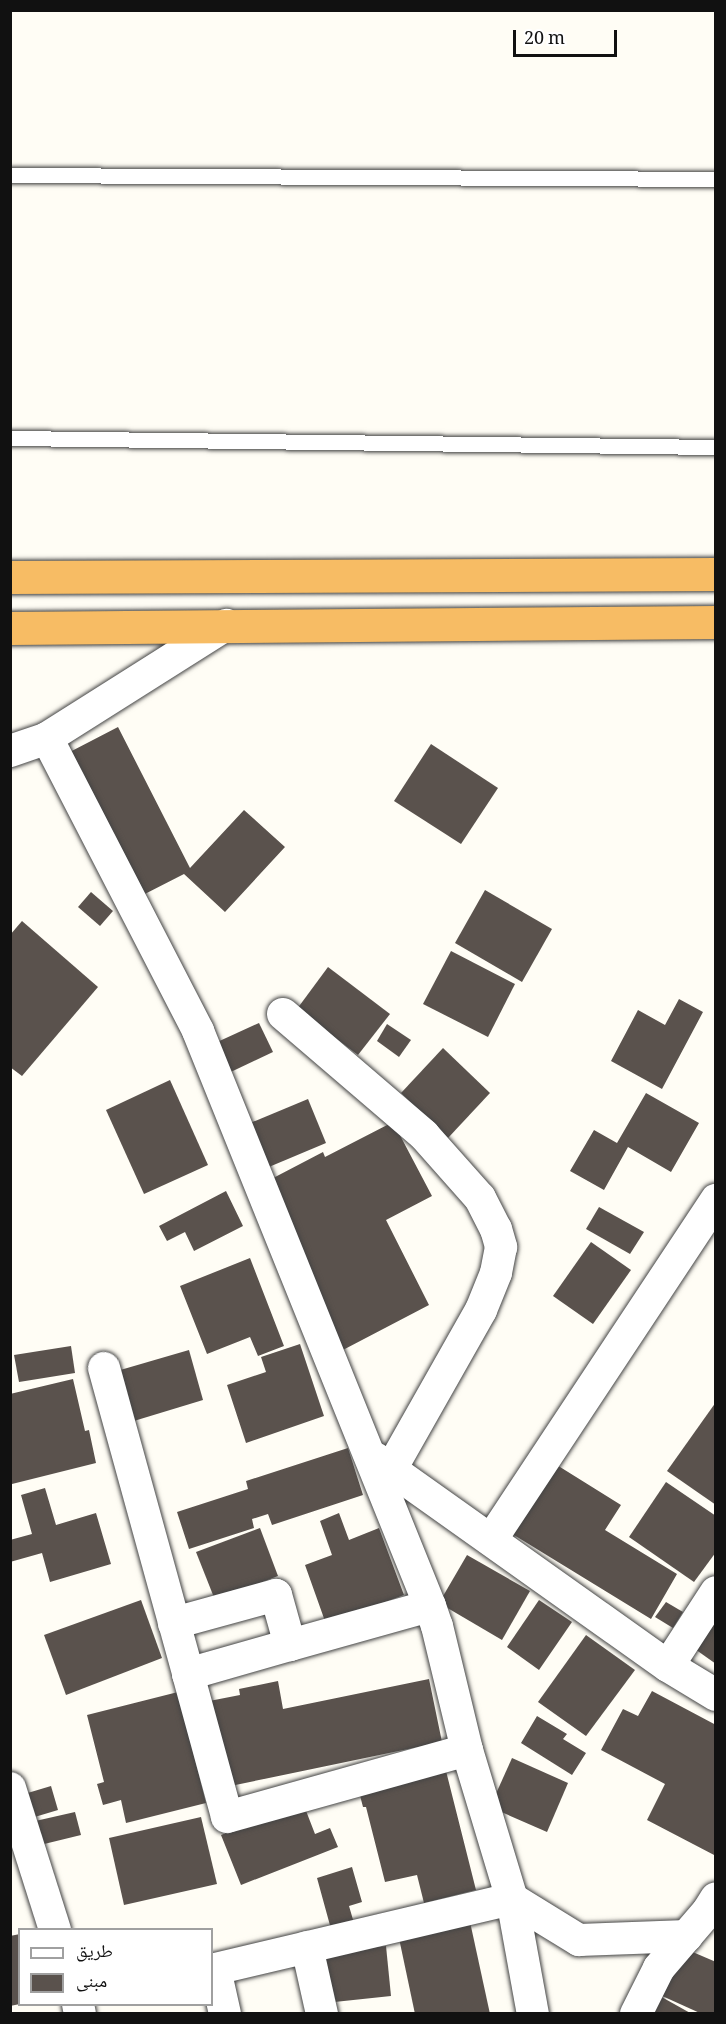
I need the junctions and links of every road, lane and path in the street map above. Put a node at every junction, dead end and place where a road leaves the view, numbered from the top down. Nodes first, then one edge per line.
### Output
1 (10, 175) edge
2 (716, 179) edge
3 (10, 438) edge
4 (716, 447) edge
5 (716, 574) edge
6 (10, 577) edge
7 (716, 622) edge
8 (226, 624) junction
9 (10, 628) edge
10 (47, 738) junction
11 (10, 751) edge
12 (283, 1014) dead end
13 (716, 1200) edge
14 (104, 1368) dead end
15 (379, 1461) junction
16 (490, 1540) junction
17 (716, 1592) edge
18 (430, 1606) junction
19 (174, 1623) junction
20 (290, 1645) junction
21 (668, 1666) junction
22 (188, 1674) junction
23 (716, 1695) edge
24 (467, 1750) junction
25 (10, 1788) edge
26 (716, 1898) edge
27 (512, 1899) junction
28 (55, 1928) edge
29 (687, 1936) junction
30 (307, 1947) junction
31 (225, 2013) edge
32 (322, 2013) edge
33 (533, 2013) edge
34 (636, 2013) edge

1 - 2 lane
3 - 4 lane
5 - 6 highway
7 - 8 highway
8 - 9 highway
8 - 10 street
10 - 11 street
10 - 15 street
12 - 15 street
13 - 16 street
14 - 19 street
15 - 16 street
15 - 18 street
16 - 21 street
17 - 21 street
18 - 20 street
18 - 24 street
19 - 20 street
19 - 22 street
20 - 22 street
21 - 23 street
22 - 24 street
24 - 27 street
25 - 28 street
26 - 29 street
27 - 29 street
27 - 30 street
27 - 33 street
29 - 34 street
30 - 31 street
30 - 32 street

